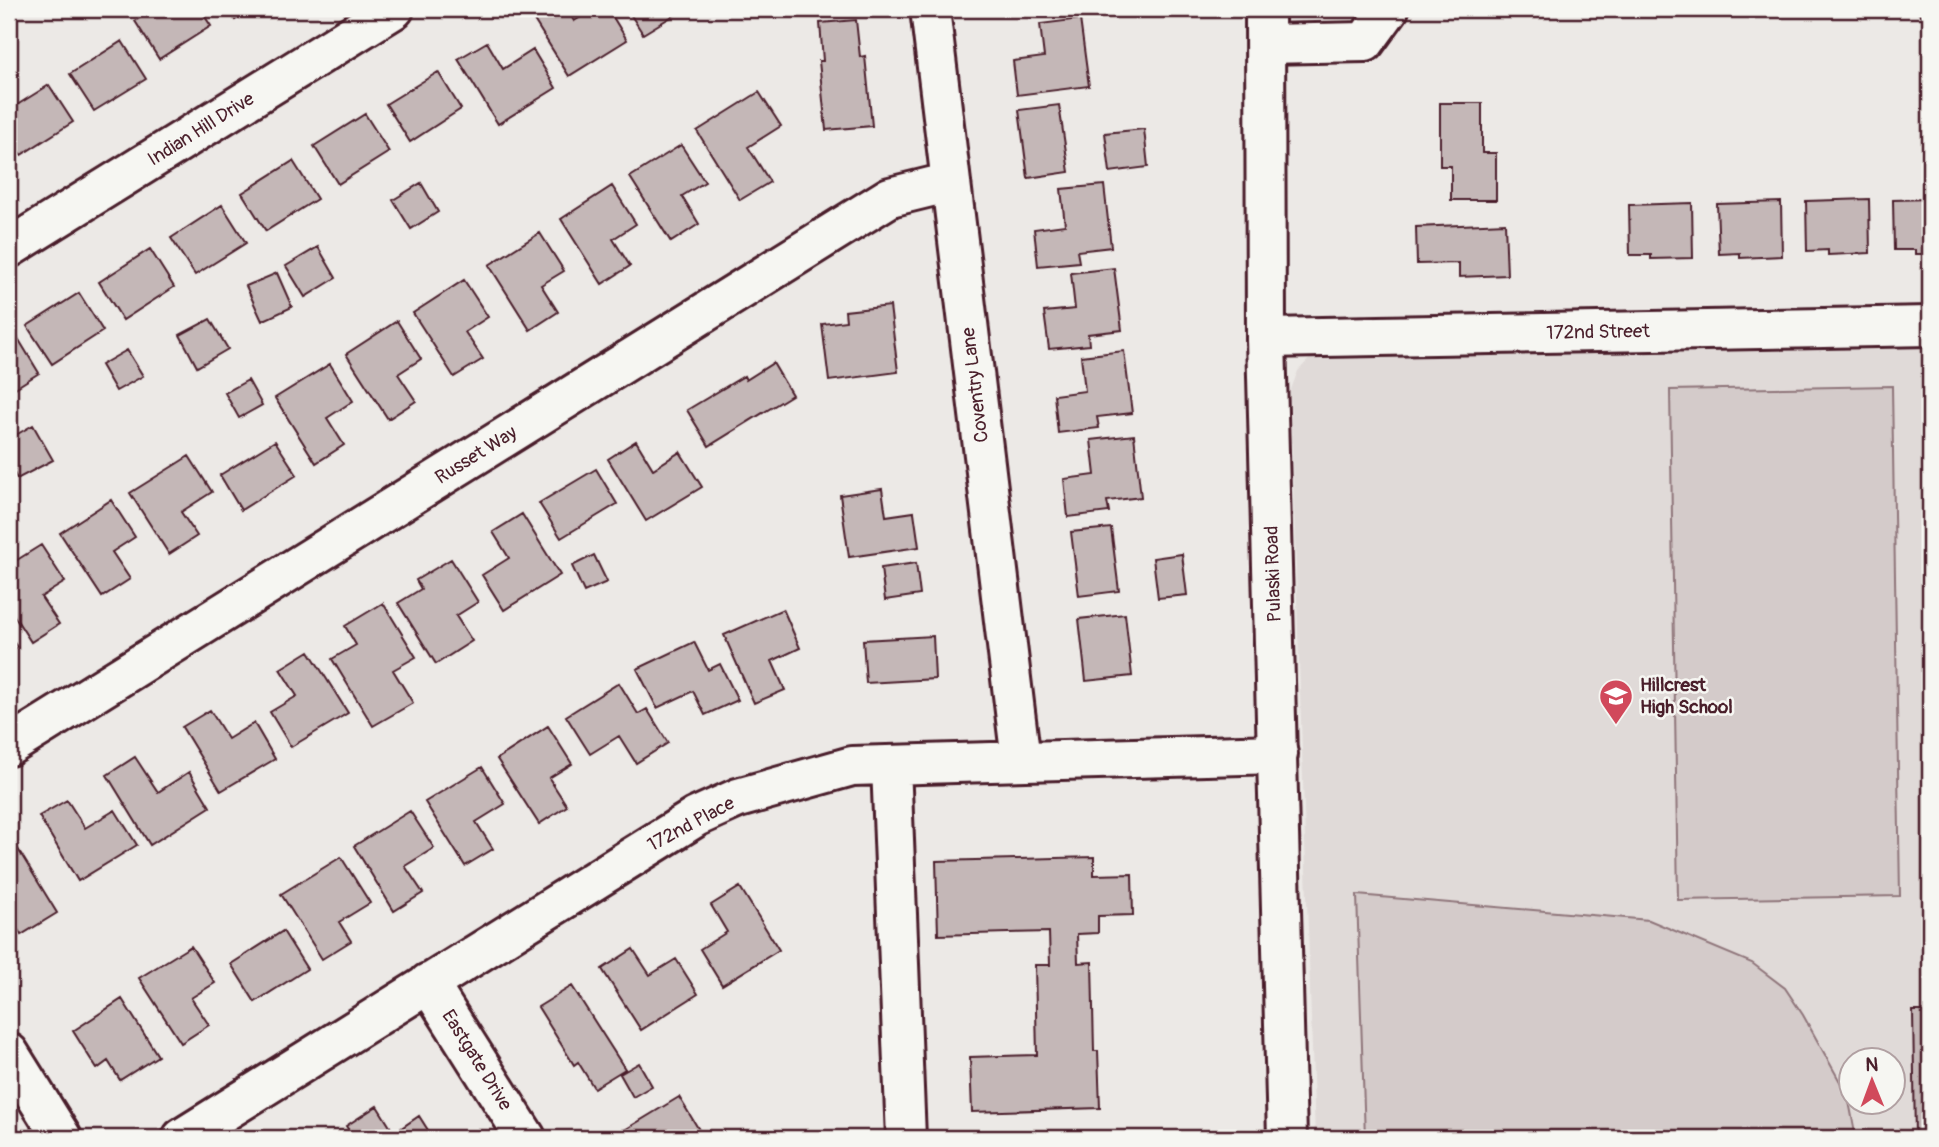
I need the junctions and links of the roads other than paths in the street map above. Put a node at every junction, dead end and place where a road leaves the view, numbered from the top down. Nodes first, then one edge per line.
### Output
1 (394, 9) edge
2 (930, 9) edge
3 (1389, 9) edge
4 (1265, 27) edge
5 (951, 182) junction
6 (9, 248) edge
7 (1930, 326) edge
8 (1266, 338) junction
9 (9, 746) edge
10 (1278, 754) junction
11 (1021, 761) junction
12 (891, 765) junction
13 (428, 983) junction
14 (9, 1054) edge
15 (62, 1138) edge
16 (182, 1138) edge
17 (526, 1138) edge
18 (906, 1138) edge
19 (1287, 1138) edge

1 - 6 street, Indian Hill Drive
2 - 5 street, Coventry Lane
3 - 4 street
4 - 8 street, Pulaski Road
5 - 9 street, Russet Way
5 - 11 street, Coventry Lane
7 - 8 street, 172nd Street
8 - 10 street, Pulaski Road
10 - 11 street, 172nd Place
10 - 19 street, Pulaski Road
11 - 12 street, 172nd Place
12 - 13 street, 172nd Place
12 - 18 street
13 - 16 street, 172nd Place
13 - 17 street, Eastgate Drive
14 - 15 street

